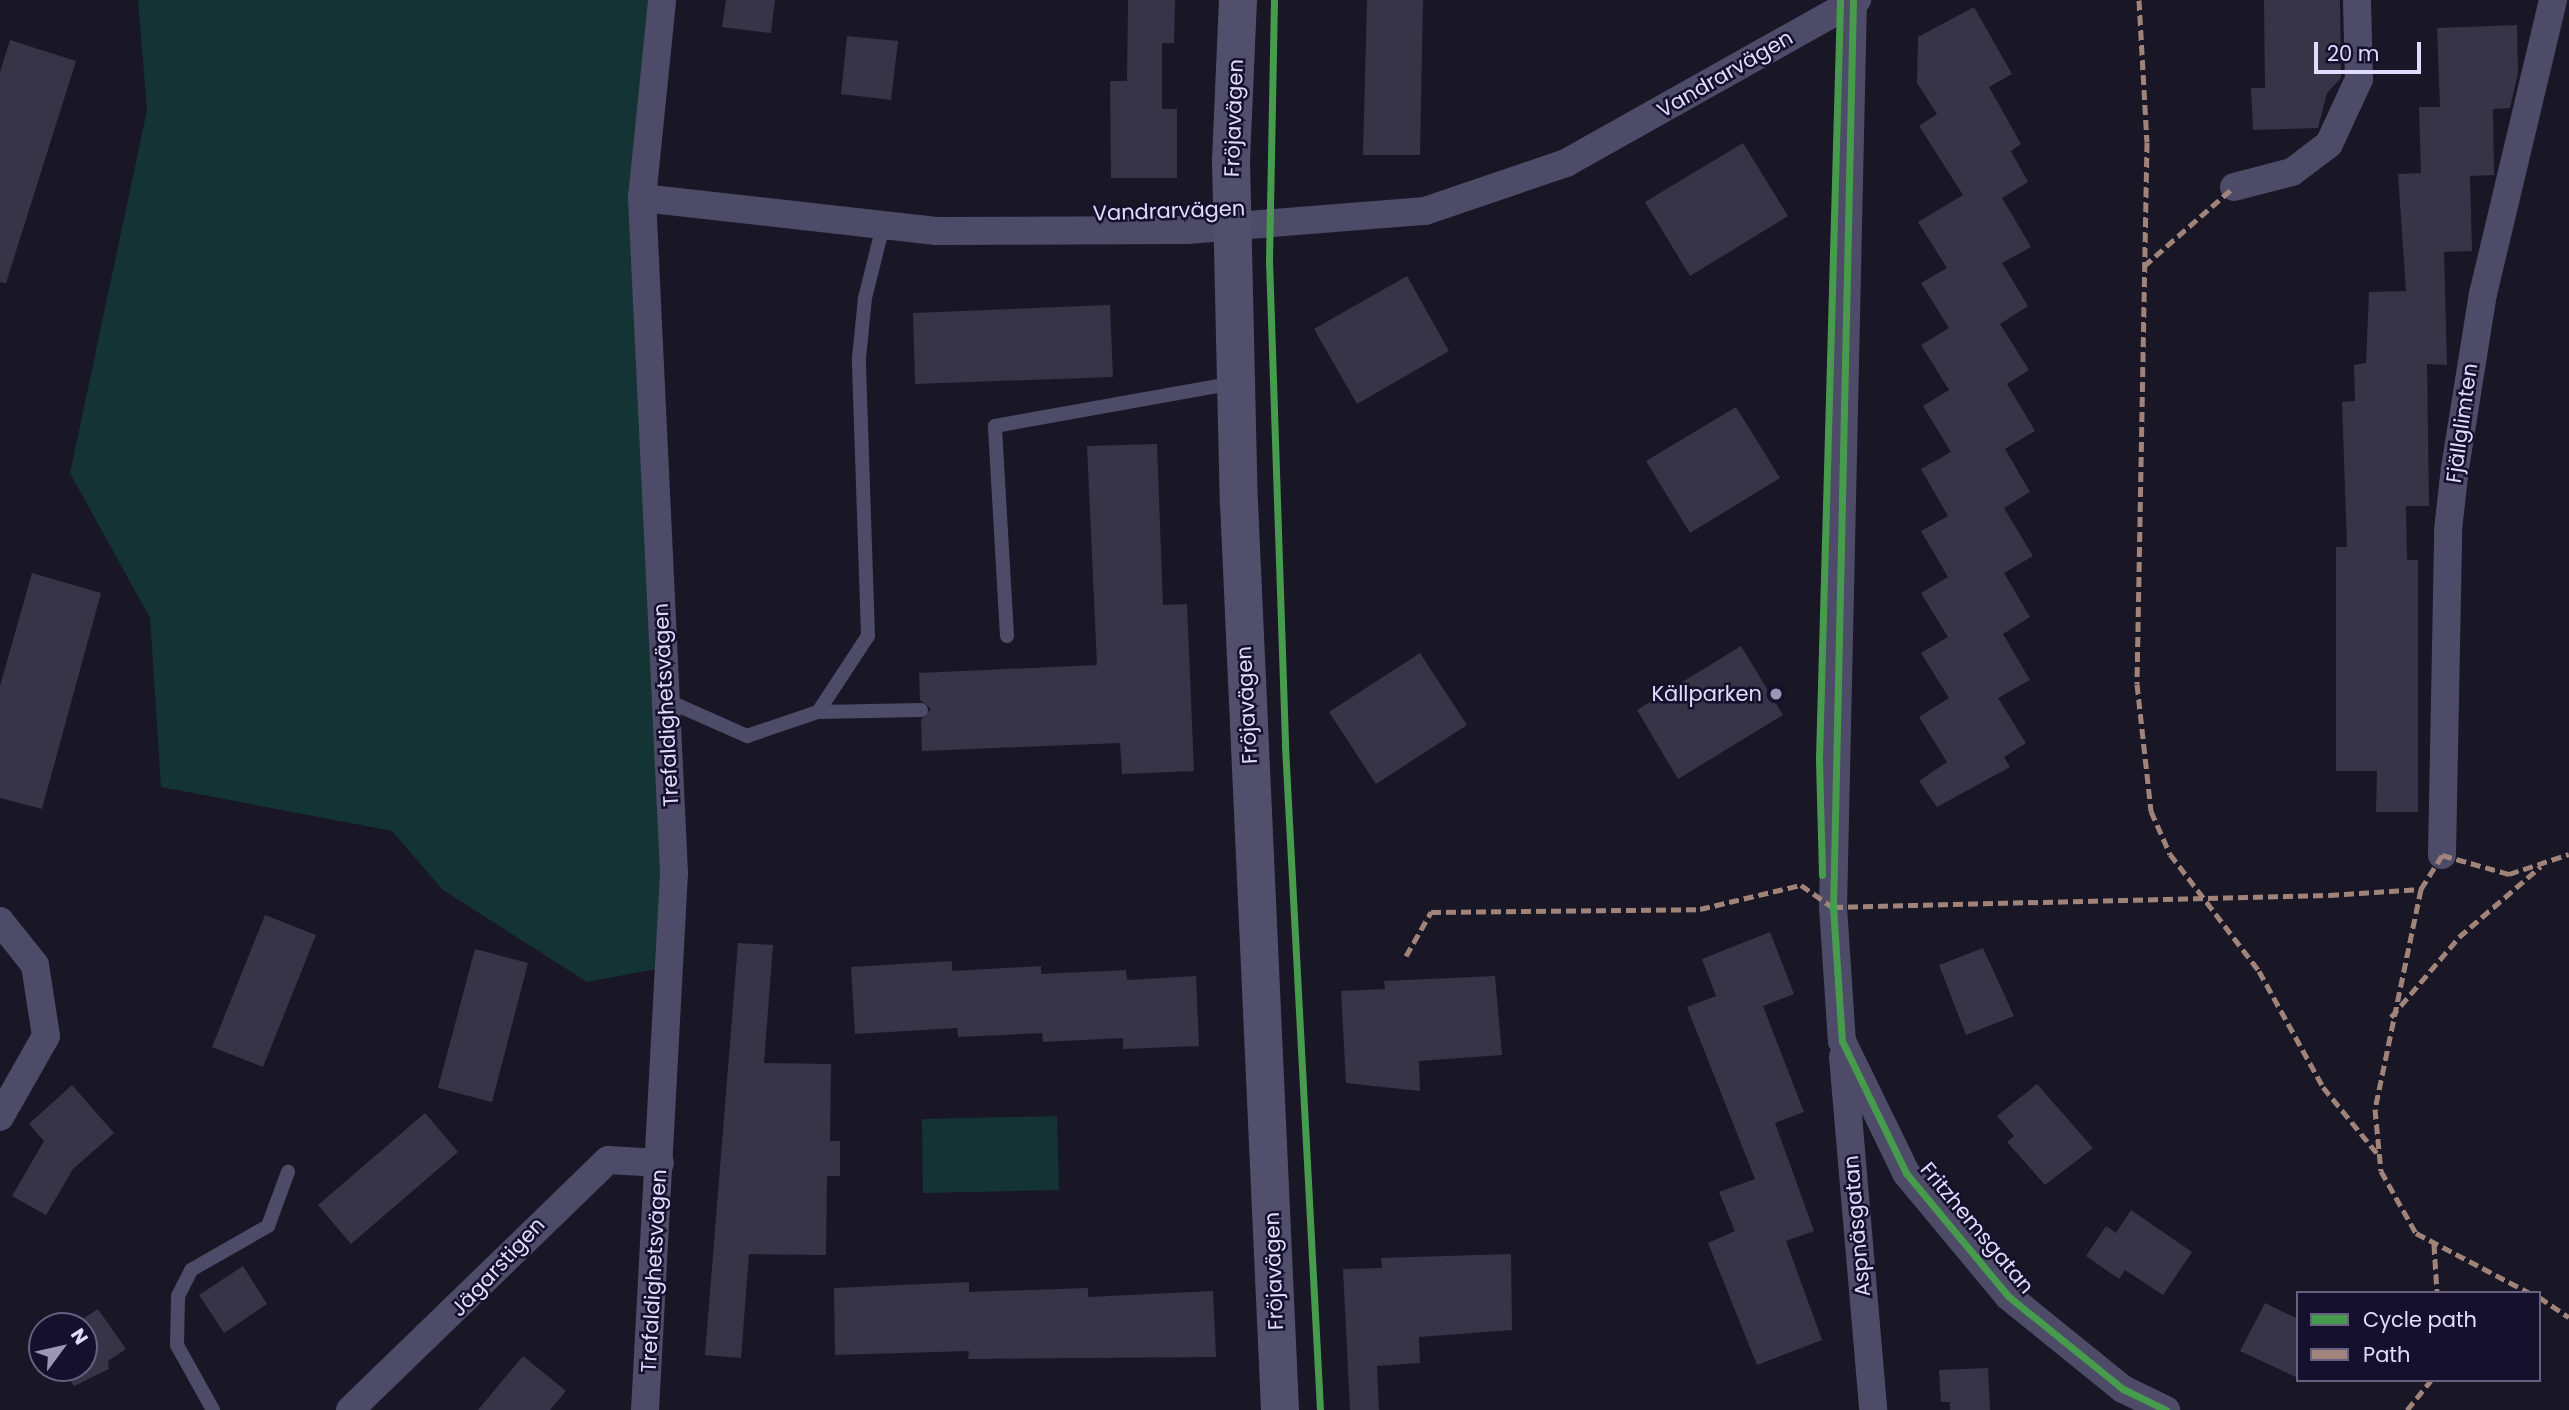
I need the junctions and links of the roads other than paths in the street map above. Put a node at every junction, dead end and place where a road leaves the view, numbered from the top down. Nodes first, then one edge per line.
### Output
1 (662, 0) edge
2 (1238, 0) edge
3 (2357, 0) edge
4 (2553, 0) edge
5 (1854, 1) edge
6 (2234, 187) dead end
7 (642, 198) junction
8 (883, 226) junction
9 (1234, 227) junction
10 (1236, 383) junction
11 (1007, 636) dead end
12 (666, 700) junction
13 (921, 710) dead end
14 (818, 712) junction
15 (2442, 855) dead end
16 (0, 921) edge
17 (1842, 1041) junction
18 (0, 1117) edge
19 (660, 1163) junction
20 (288, 1172) dead end
21 (213, 1410) edge
22 (350, 1410) edge
23 (645, 1410) edge
24 (1280, 1410) edge
25 (1873, 1410) edge
26 (2166, 1410) edge

1 - 7 street, Trefaldighetsvägen
2 - 9 street, Fröjavägen
3 - 6 street
4 - 15 street, Fjällglimten
5 - 9 street, Vandrarvägen
5 - 17 street, Fritzhemsgatan
7 - 8 street, Vandrarvägen
7 - 12 street, Trefaldighetsvägen
8 - 9 street, Vandrarvägen
8 - 14 lane
9 - 10 street, Fröjavägen
10 - 11 lane
10 - 24 street, Fröjavägen
12 - 14 lane
12 - 19 street, Trefaldighetsvägen
13 - 14 lane
16 - 18 street
17 - 25 street, Aspnäsgatan
17 - 26 street, Fritzhemsgatan
19 - 22 street, Jägarstigen
19 - 23 street, Trefaldighetsvägen
20 - 21 lane

